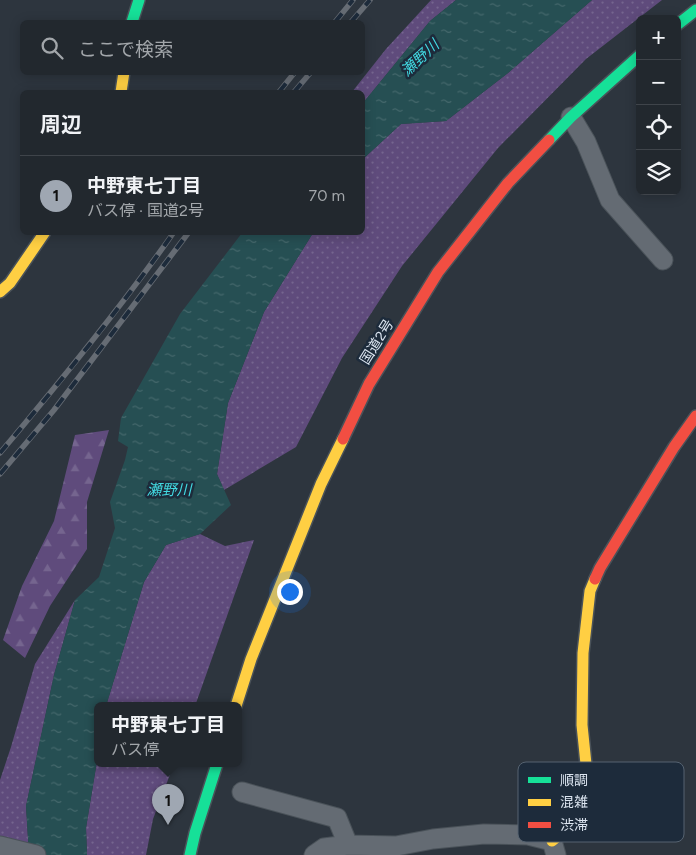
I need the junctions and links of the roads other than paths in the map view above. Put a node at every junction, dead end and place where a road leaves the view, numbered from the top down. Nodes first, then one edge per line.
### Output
1 (139, 0) edge
2 (696, 10) edge
3 (133, 20) edge
4 (681, 21) edge
5 (636, 59) edge
6 (124, 75) edge
7 (121, 90) edge
8 (571, 116) junction
9 (42, 235) edge
10 (663, 260) dead end
11 (0, 292) edge
12 (696, 416) edge
13 (237, 702) edge
14 (586, 762) edge
15 (216, 767) edge
16 (242, 792) dead end
17 (518, 834) edge
18 (543, 842) edge
19 (348, 844) junction
20 (0, 846) edge
21 (554, 848) edge
22 (36, 855) edge
23 (190, 855) edge
24 (314, 855) edge

1 - 3 main road
2 - 4 main road
5 - 8 main road, 国道2号
6 - 7 main road
8 - 10 street
8 - 13 main road, 国道2号
9 - 11 main road
12 - 14 main road
15 - 23 main road
16 - 19 street
17 - 19 street
18 - 21 street
19 - 24 street
20 - 22 street

